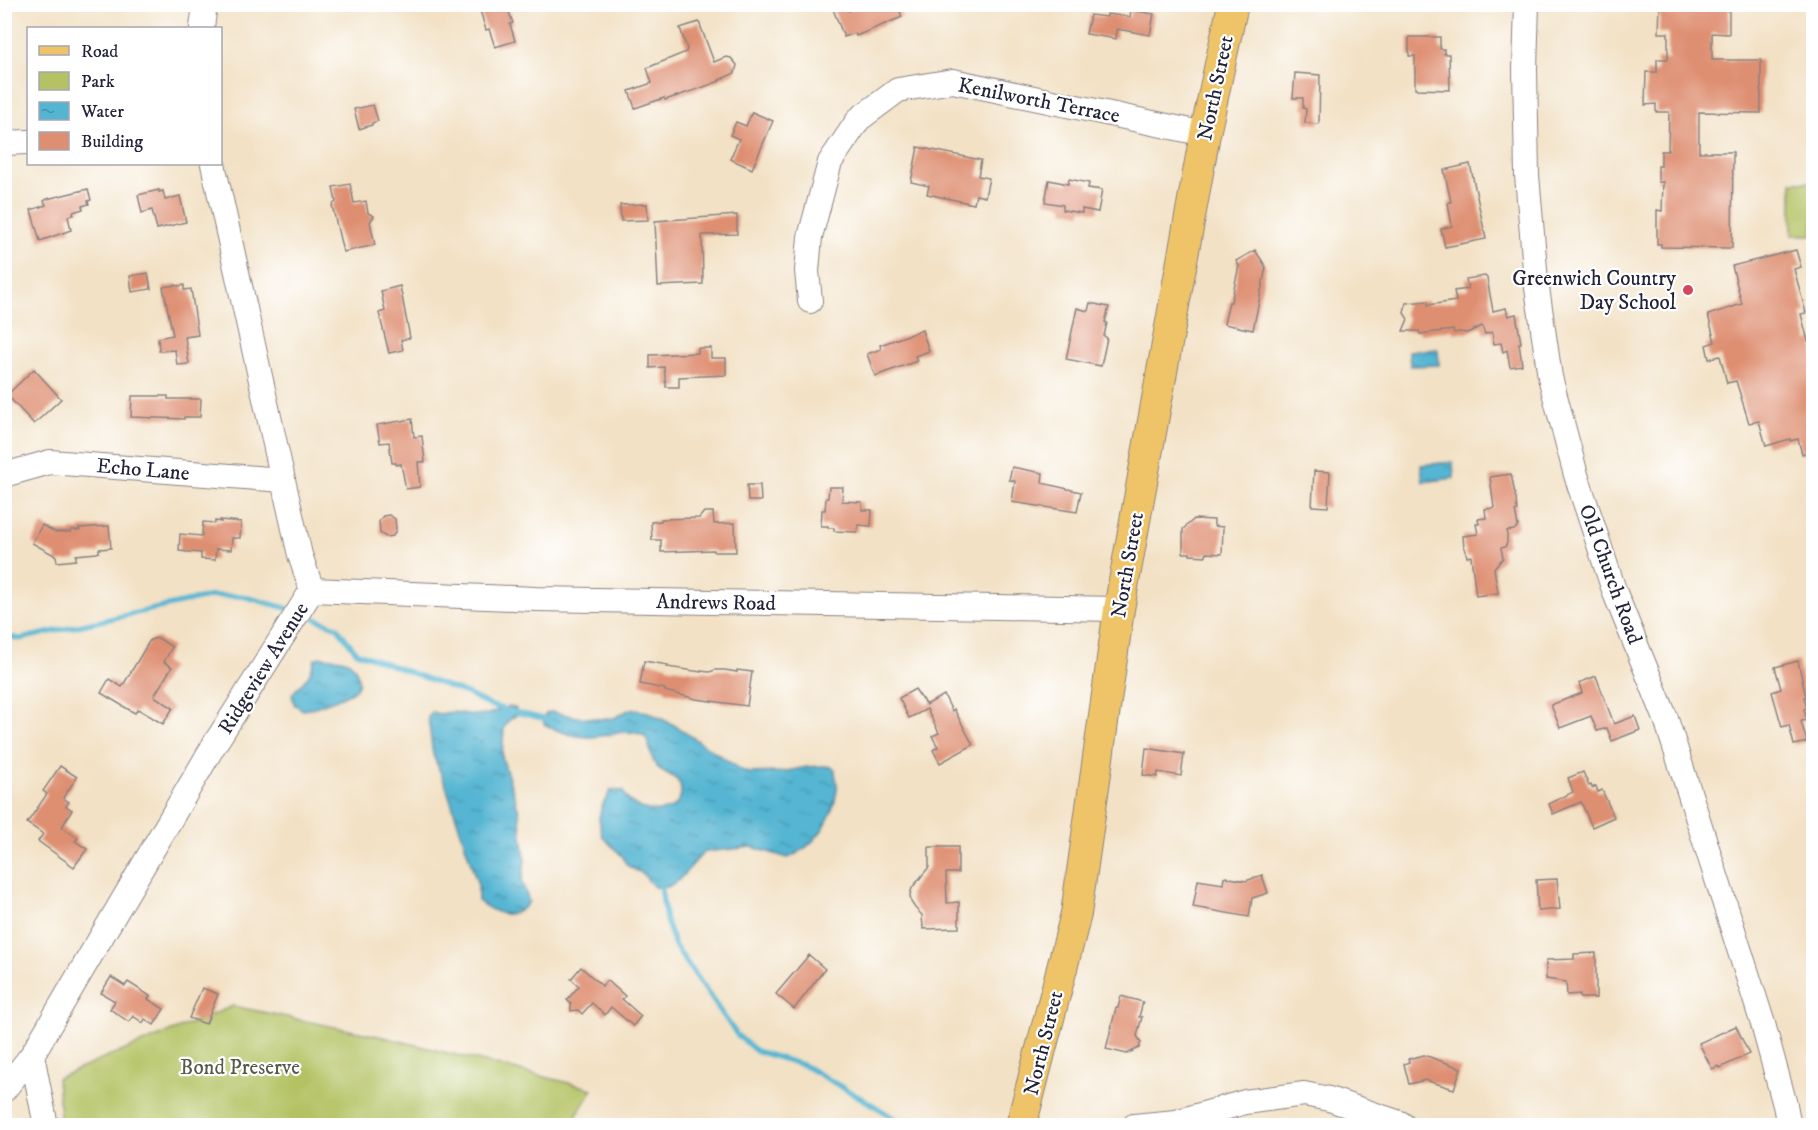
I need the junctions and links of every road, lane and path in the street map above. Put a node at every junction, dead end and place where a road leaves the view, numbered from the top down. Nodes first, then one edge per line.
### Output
1 (205, 4) edge
2 (1233, 4) edge
3 (1527, 4) edge
4 (202, 27) edge
5 (1205, 134) junction
6 (4, 142) edge
7 (27, 142) edge
8 (213, 165) edge
9 (810, 301) dead end
10 (4, 475) edge
11 (283, 480) junction
12 (304, 604) junction
13 (1119, 609) junction
14 (32, 1055) junction
15 (4, 1090) edge
16 (46, 1125) edge
17 (1021, 1125) edge
18 (1134, 1125) edge
19 (1404, 1125) edge
20 (1789, 1125) edge

1 - 4 street
2 - 5 main road, North Street
3 - 20 street, Old Church Road
5 - 9 street, Kenilworth Terrace
5 - 13 main road, North Street
6 - 7 street
8 - 11 street, Ridgeview Avenue
10 - 11 street, Echo Lane
11 - 12 street, Ridgeview Avenue
12 - 13 street, Andrews Road
12 - 14 street, Ridgeview Avenue
13 - 17 main road, North Street
14 - 15 street, Ridgeview Avenue
14 - 16 street
18 - 19 street

